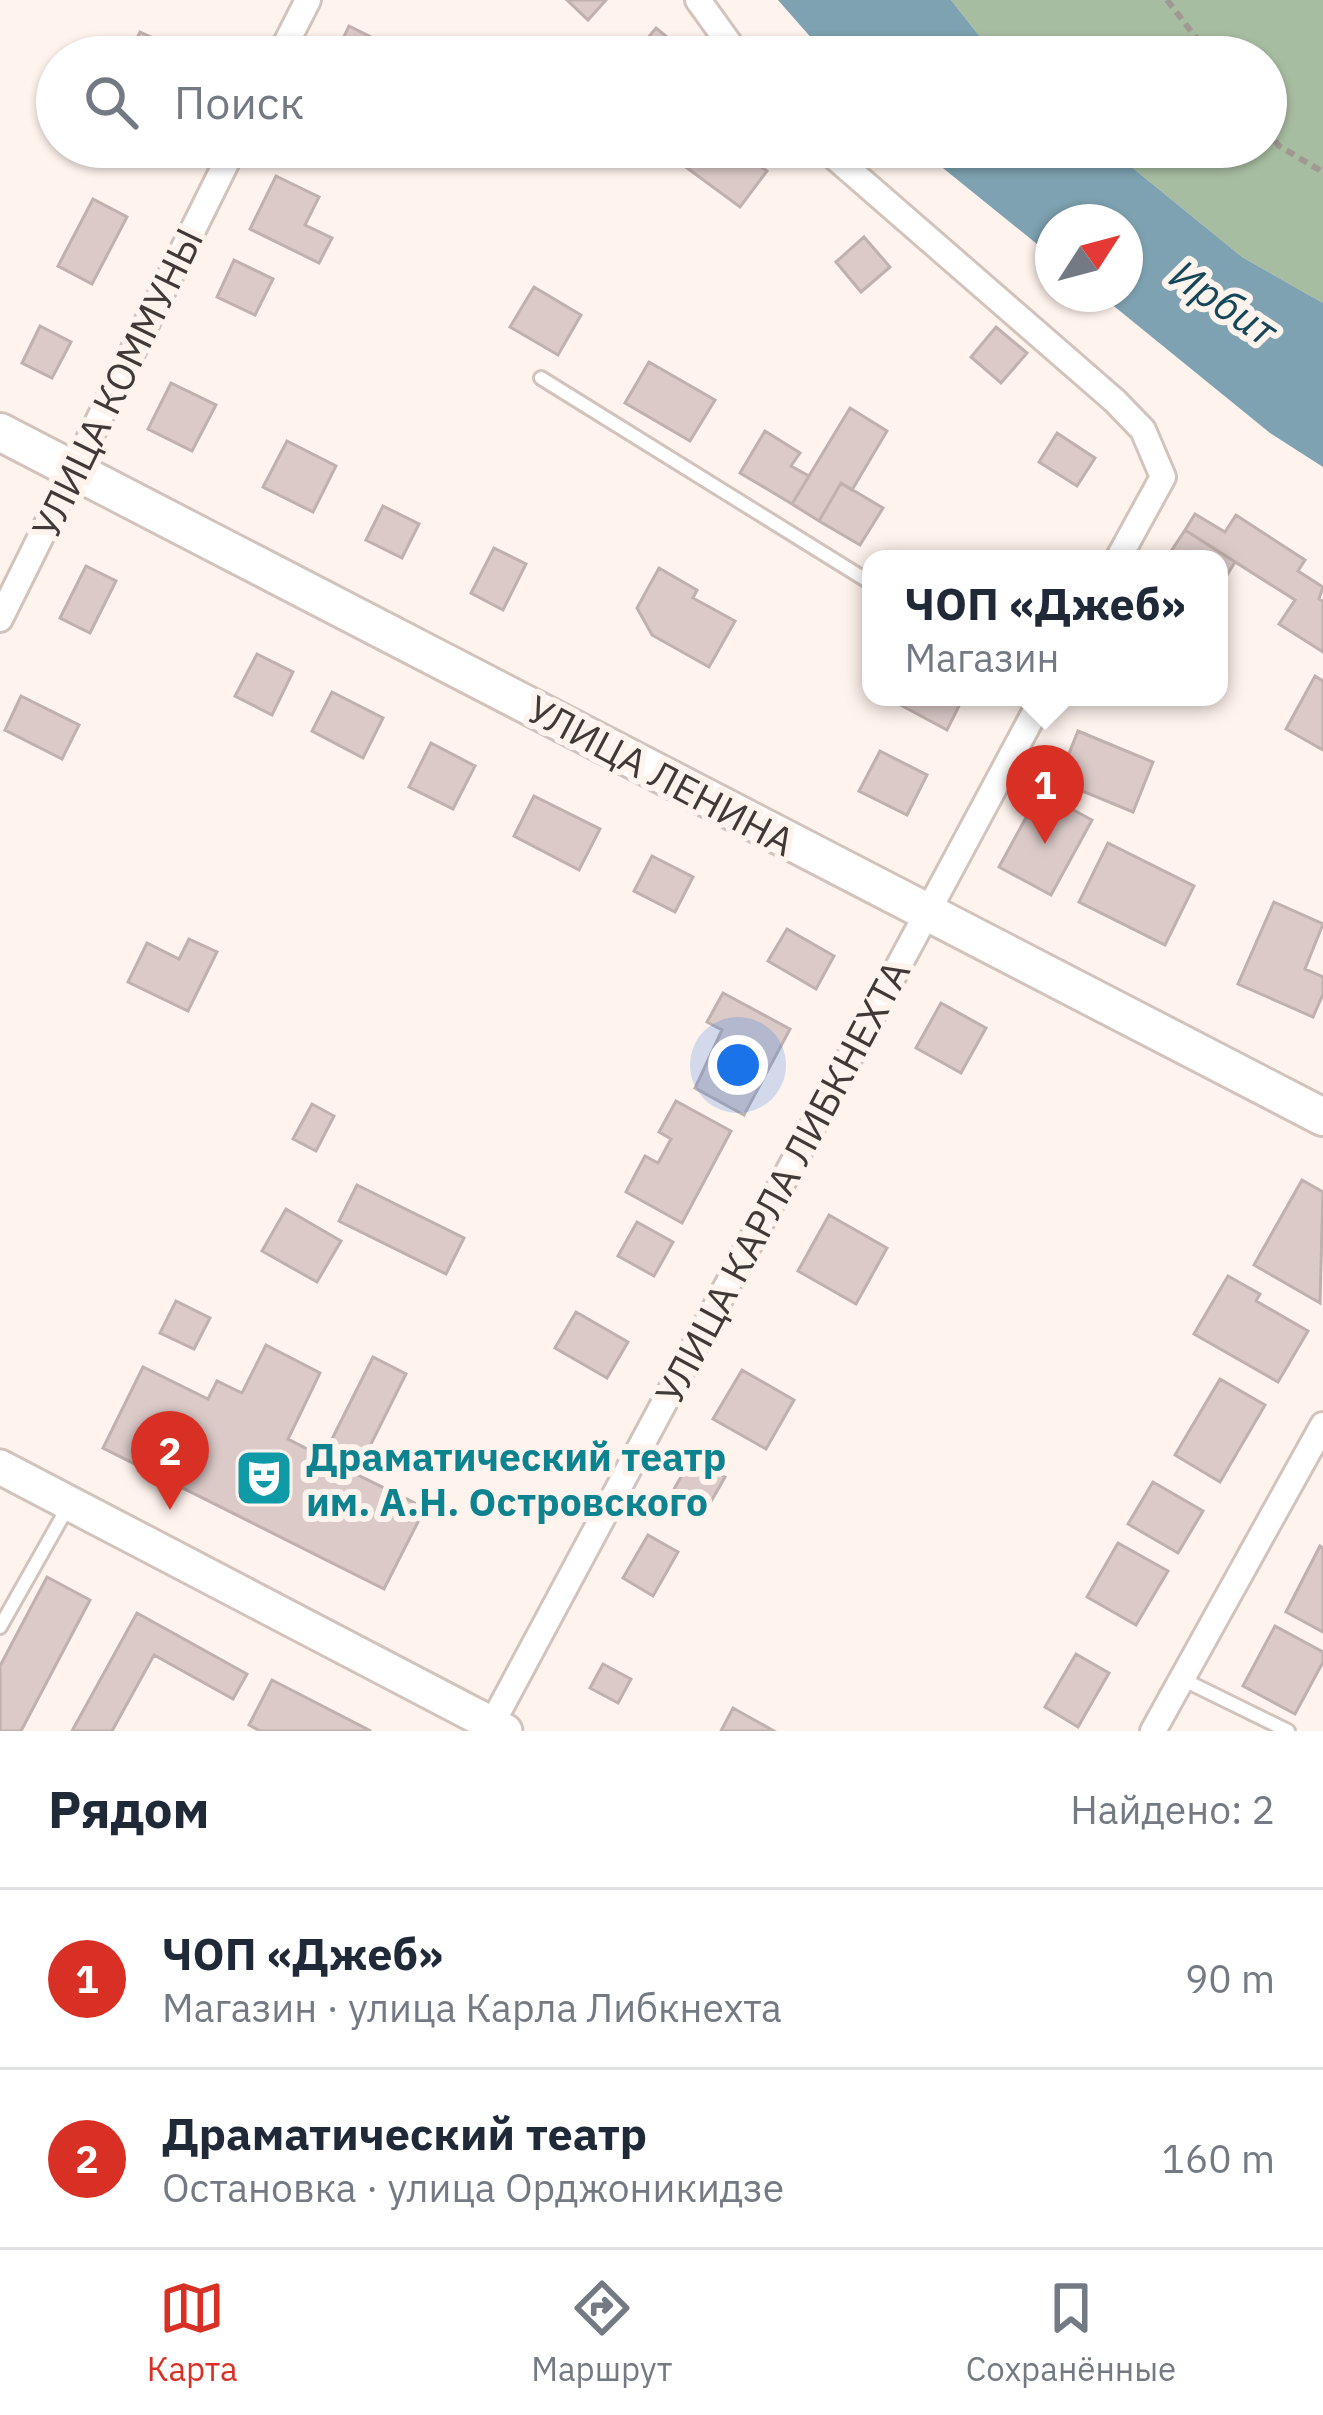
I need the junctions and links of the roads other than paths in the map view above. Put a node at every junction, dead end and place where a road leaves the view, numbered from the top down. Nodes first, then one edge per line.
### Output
1 (308, 0) edge
2 (698, 0) edge
3 (290, 36) edge
4 (724, 36) edge
5 (224, 168) edge
6 (847, 168) edge
7 (541, 379) dead end
8 (0, 432) edge
9 (74, 469) junction
10 (1123, 550) edge
11 (862, 577) edge
12 (0, 619) edge
13 (1038, 706) edge
14 (926, 913) junction
15 (1323, 1117) edge
16 (1323, 1426) edge
17 (0, 1467) edge
18 (70, 1504) junction
19 (0, 1627) edge
20 (1182, 1679) junction
21 (495, 1729) edge
22 (1153, 1731) edge
23 (1288, 1731) edge

1 - 3 street
2 - 4 street
5 - 9 street, УЛИЦА КОММУНЫ
6 - 10 street
7 - 11 lane
8 - 9 main road, УЛИЦА ЛЕНИНА
9 - 12 street, УЛИЦА КОММУНЫ
9 - 14 main road, УЛИЦА ЛЕНИНА
13 - 14 street, УЛИЦА КАРЛА ЛИБКНЕХТА
14 - 15 main road, УЛИЦА ЛЕНИНА
14 - 21 street, УЛИЦА КАРЛА ЛИБКНЕХТА
16 - 20 street
17 - 18 main road
18 - 19 lane
18 - 21 main road
20 - 22 street
20 - 23 lane

